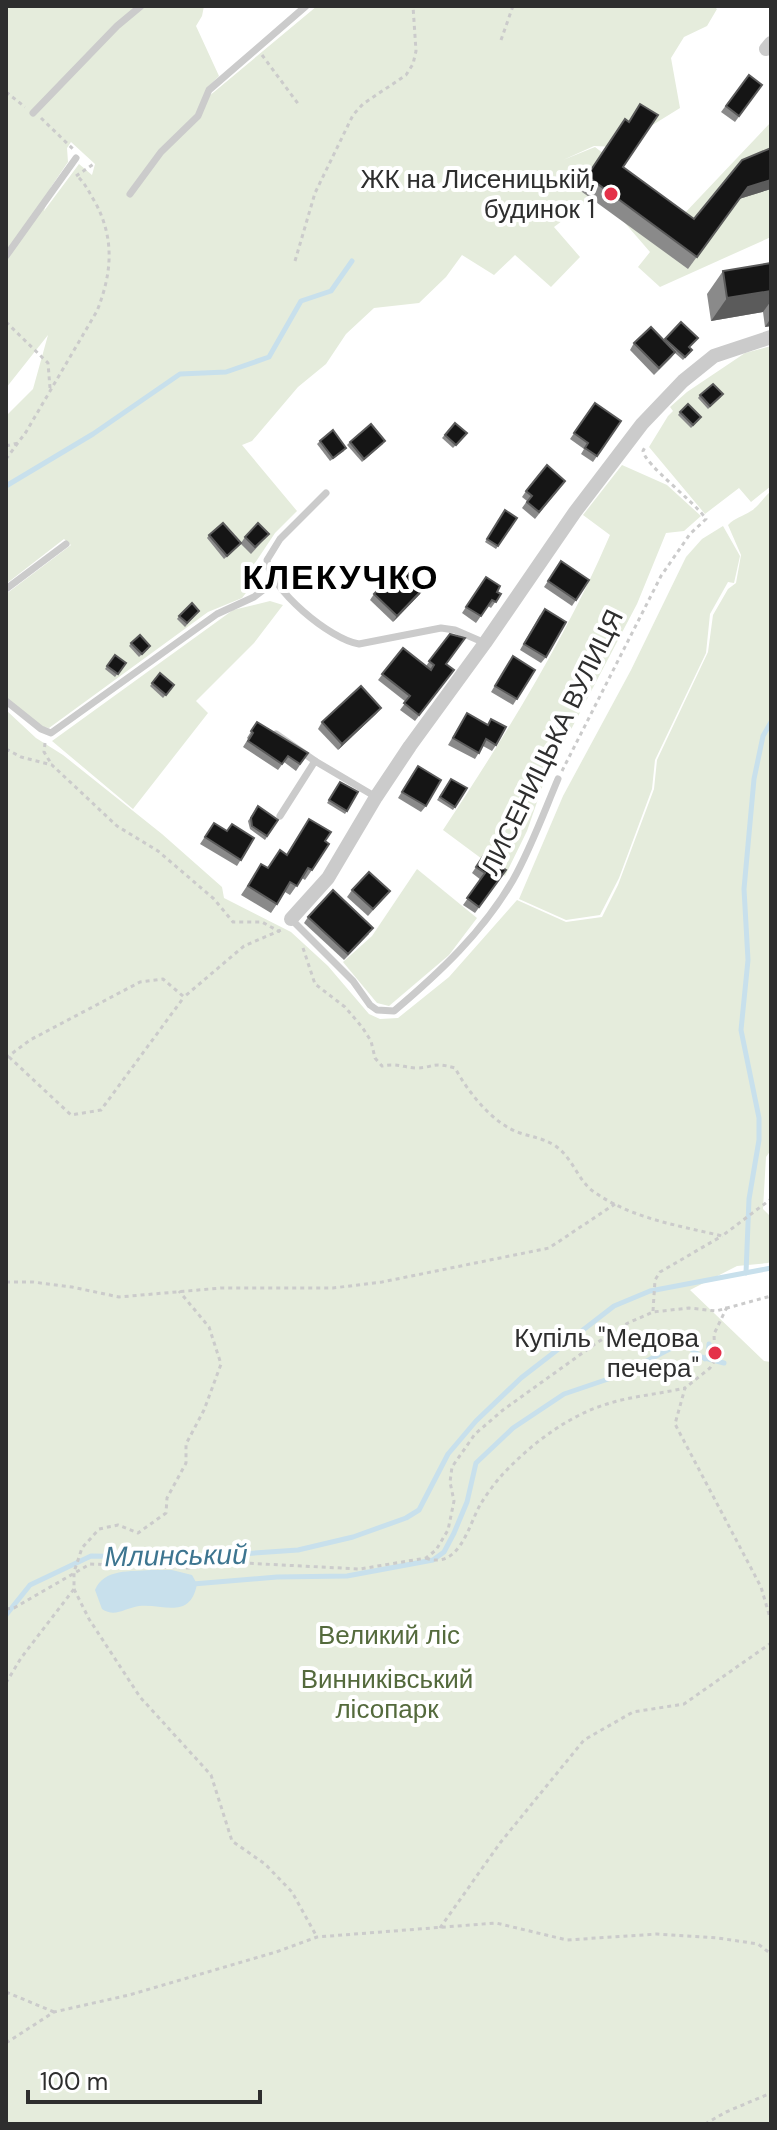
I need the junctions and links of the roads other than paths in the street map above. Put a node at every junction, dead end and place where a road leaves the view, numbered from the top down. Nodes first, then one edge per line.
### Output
1 (141, 6) edge
2 (306, 6) edge
3 (33, 113) road end
4 (76, 158) road end
5 (130, 194) dead end
6 (6, 256) edge
7 (771, 337) edge
8 (326, 493) dead end
9 (66, 544) dead end
10 (275, 581) junction
11 (6, 589) edge
12 (485, 643) junction
13 (6, 701) edge
14 (276, 734) edge
15 (315, 761) junction
16 (558, 779) road end
17 (376, 797) junction
18 (280, 816) dead end
19 (291, 919) joint

1 - 3 lane
2 - 5 lane
4 - 6 lane
7 - 12 street
8 - 10 lane
9 - 11 lane
10 - 12 lane
10 - 13 lane
12 - 17 street
14 - 15 lane
15 - 17 lane
15 - 18 lane
16 - 19 lane, ЛИСЕНИЦЬКА ВУЛИЦЯ
17 - 19 street

